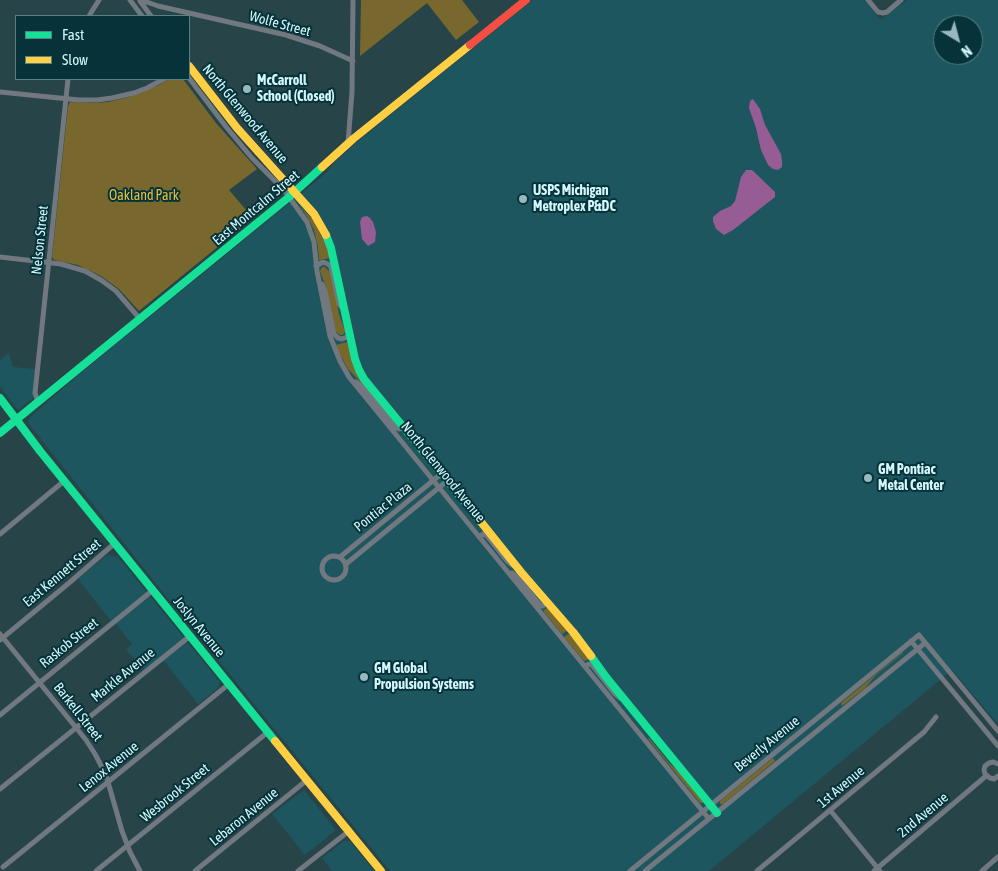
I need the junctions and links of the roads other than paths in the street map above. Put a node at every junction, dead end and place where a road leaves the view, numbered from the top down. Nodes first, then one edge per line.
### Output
1 (99, 0) edge
2 (139, 0) edge
3 (353, 0) edge
4 (526, 0) edge
5 (868, 0) edge
6 (901, 0) edge
7 (132, 2) edge
8 (90, 15) edge
9 (141, 15) edge
10 (151, 15) edge
11 (353, 61) junction
12 (190, 67) edge
13 (190, 79) edge
14 (68, 80) edge
15 (162, 80) edge
16 (0, 92) edge
17 (66, 99) junction
18 (348, 143) junction
19 (292, 194) junction
20 (0, 257) edge
21 (49, 262) junction
22 (316, 266) junction
23 (318, 275) junction
24 (345, 311) junction
25 (140, 319) junction
26 (349, 334) junction
27 (349, 377) junction
28 (0, 398) edge
29 (38, 402) junction
30 (16, 420) junction
31 (403, 427) junction
32 (0, 433) edge
33 (441, 474) junction
34 (64, 481) junction
35 (434, 481) junction
36 (447, 481) junction
37 (439, 488) junction
38 (0, 534) edge
39 (479, 537) junction
40 (114, 543) junction
41 (340, 557) junction
42 (346, 564) junction
43 (504, 567) junction
44 (521, 572) junction
45 (153, 590) junction
46 (547, 602) junction
47 (190, 636) junction
48 (1, 637) edge
49 (911, 641) junction
50 (925, 642) junction
51 (918, 649) junction
52 (585, 666) junction
53 (39, 682) junction
54 (229, 684) junction
55 (628, 704) junction
56 (0, 715) edge
57 (936, 717) dead end
58 (76, 728) junction
59 (998, 731) edge
60 (268, 732) junction
61 (998, 746) edge
62 (998, 764) edge
63 (986, 776) junction
64 (998, 776) edge
65 (307, 780) junction
66 (108, 781) junction
67 (0, 789) edge
68 (710, 805) junction
69 (830, 810) junction
70 (703, 811) junction
71 (717, 813) junction
72 (709, 819) junction
73 (349, 831) junction
74 (127, 846) junction
75 (998, 857) edge
76 (3, 867) dead end
77 (877, 870) edge
78 (96, 871) edge
79 (140, 871) edge
80 (195, 871) edge
81 (298, 871) edge
82 (381, 871) edge
83 (630, 871) edge
84 (645, 871) edge
85 (757, 871) edge
86 (982, 871) edge

1 - 8 street
2 - 7 street
2 - 10 street
2 - 11 street, Wolfe Street
3 - 11 street
4 - 18 main road, East Montcalm Street
5 - 6 street
7 - 9 street
11 - 18 street
12 - 19 main road, North Glenwood Avenue
13 - 19 street, North Glenwood Avenue
14 - 17 street, Nelson Street
15 - 17 street
16 - 17 street
17 - 21 street, Nelson Street
18 - 19 main road, East Montcalm Street
19 - 22 street, North Glenwood Avenue
19 - 24 main road, North Glenwood Avenue
19 - 25 main road, East Montcalm Street
20 - 21 street
21 - 25 street
21 - 29 street, Nelson Street
22 - 23 street, North Glenwood Avenue
22 - 24 street, North Glenwood Avenue
23 - 26 street, North Glenwood Avenue
23 - 27 street, North Glenwood Avenue
24 - 26 main road, North Glenwood Avenue
25 - 29 main road, East Montcalm Street
26 - 31 main road, North Glenwood Avenue
27 - 31 street, North Glenwood Avenue
27 - 35 street, North Glenwood Avenue
28 - 30 main road, Joslyn Avenue
29 - 30 main road, East Montcalm Street
30 - 32 main road, East Montcalm Street
30 - 34 main road, Joslyn Avenue
31 - 33 main road, North Glenwood Avenue
33 - 35 street, Pontiac Plaza
33 - 36 main road, North Glenwood Avenue
34 - 38 street
34 - 40 main road, Joslyn Avenue
35 - 37 street, North Glenwood Avenue
35 - 41 street, Pontiac Plaza
36 - 37 street, Pontiac Plaza
36 - 44 main road, North Glenwood Avenue
37 - 39 street, North Glenwood Avenue
37 - 42 street, Pontiac Plaza
39 - 43 street, North Glenwood Avenue
39 - 44 street, North Glenwood Avenue
40 - 45 main road, Joslyn Avenue
40 - 48 street, East Kennett Street
41 - 42 street
41 - 42 street
43 - 46 street, North Glenwood Avenue
43 - 52 street, North Glenwood Avenue
44 - 46 main road, North Glenwood Avenue
45 - 47 main road, Joslyn Avenue
45 - 53 street, Raskob Street
46 - 55 main road, North Glenwood Avenue
47 - 54 main road, Joslyn Avenue
47 - 58 street, Markle Avenue
48 - 53 street, Barkell Street
49 - 50 street, Beverly Avenue
49 - 51 street
49 - 68 street, Beverly Avenue
50 - 51 street, Beverly Avenue
50 - 59 street
51 - 61 street
51 - 71 street, Beverly Avenue
52 - 55 street, North Glenwood Avenue
52 - 70 street, North Glenwood Avenue
53 - 56 street, Raskob Street
53 - 58 street, Barkell Street
54 - 60 main road, Joslyn Avenue
54 - 66 street, Lenox Avenue
55 - 68 main road, North Glenwood Avenue
57 - 69 street, 1st Avenue
58 - 66 street, Barkell Street
58 - 67 street, Markle Avenue
60 - 65 main road, Joslyn Avenue
60 - 74 street, Wesbrook Street
62 - 63 street, 2nd Avenue
63 - 64 street
63 - 77 street, 2nd Avenue
65 - 73 main road, Joslyn Avenue
65 - 80 street, Lebaron Avenue
66 - 74 street, Barkell Street
66 - 76 street, Lenox Avenue
68 - 70 street, Beverly Avenue
68 - 71 main road, North Glenwood Avenue
69 - 77 street
69 - 85 street, 1st Avenue
70 - 72 street, North Glenwood Avenue
70 - 83 street, Beverly Avenue
71 - 72 street, Beverly Avenue
72 - 84 street, Beverly Avenue
73 - 81 street
73 - 82 main road, Joslyn Avenue
74 - 78 street, Wesbrook Street
74 - 79 street, Barkell Street
75 - 86 street

